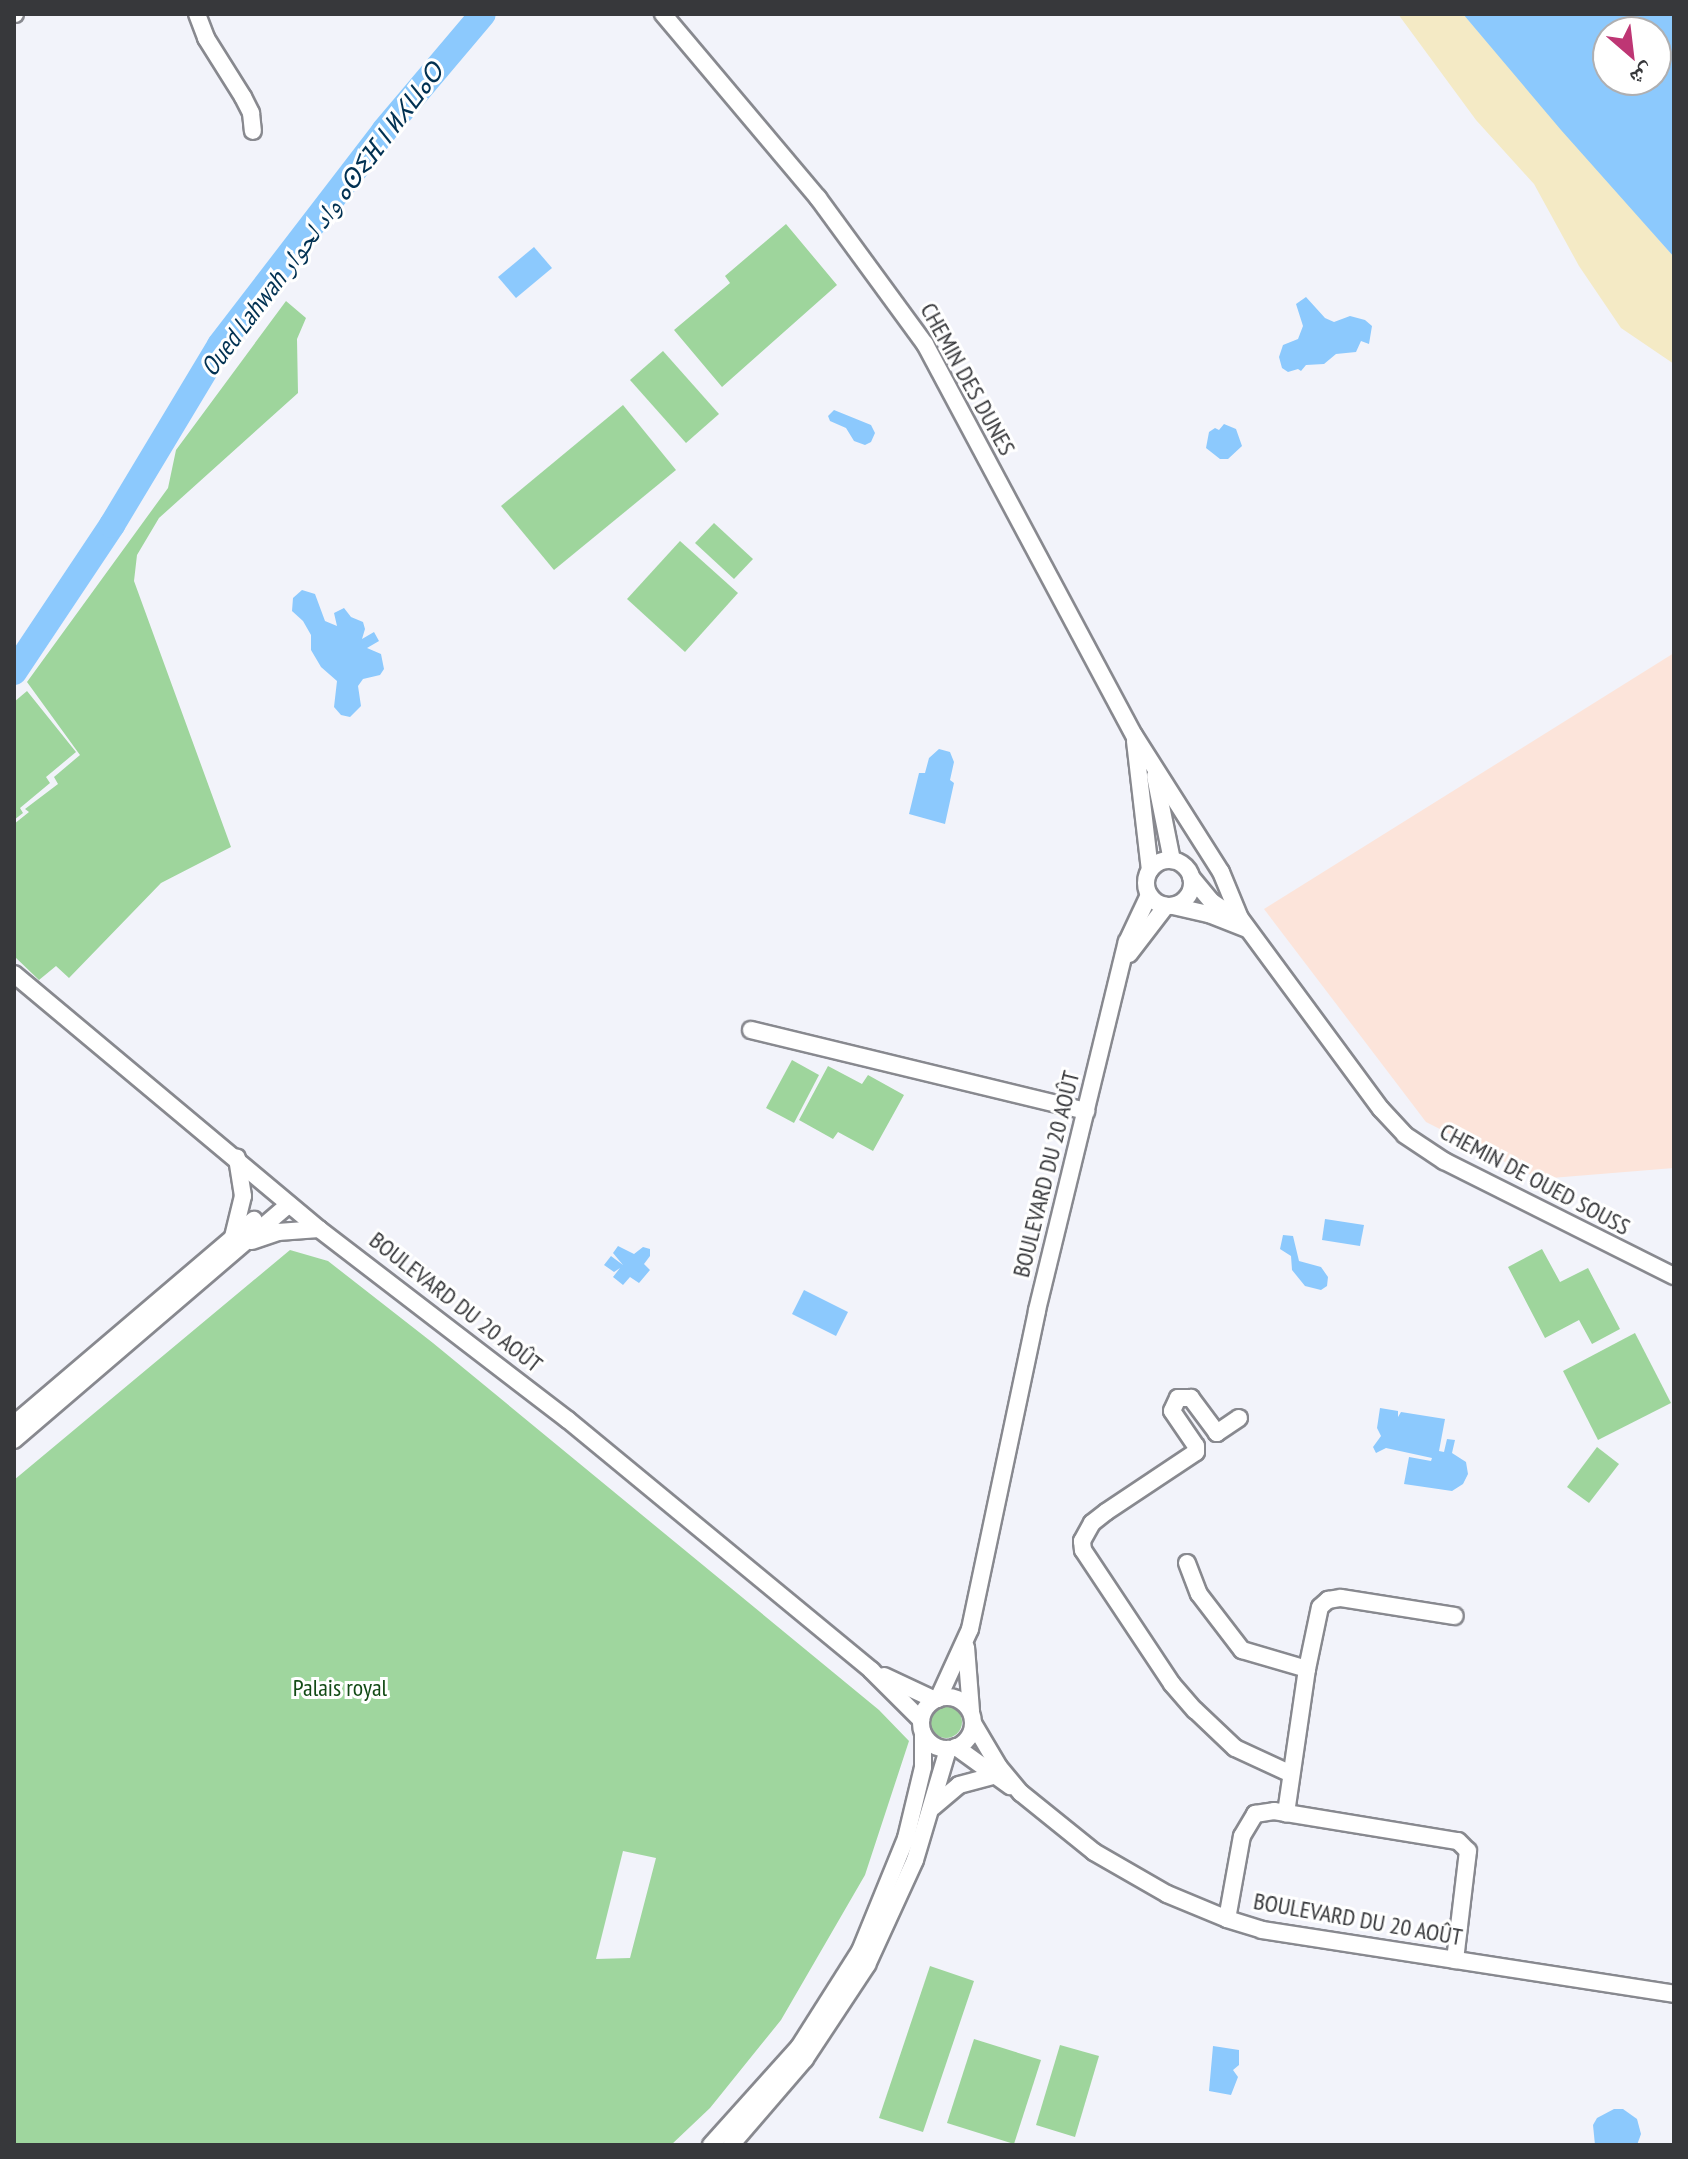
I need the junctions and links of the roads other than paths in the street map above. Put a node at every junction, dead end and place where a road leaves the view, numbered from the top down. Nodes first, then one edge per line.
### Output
1 (197, 14) edge
2 (663, 14) edge
3 (253, 131) dead end
4 (1134, 735) junction
5 (1152, 763) junction
6 (1209, 852) joint
7 (1172, 860) junction
8 (1150, 870) junction
9 (1191, 877) junction
10 (1149, 895) junction
11 (1169, 906) junction
12 (1244, 924) junction
13 (1126, 958) junction
14 (14, 974) edge
15 (751, 1030) dead end
16 (1086, 1111) junction
17 (237, 1157) junction
18 (285, 1200) junction
19 (319, 1229) junction
20 (236, 1242) junction
21 (1674, 1276) edge
22 (1239, 1418) dead end
23 (14, 1424) edge
24 (14, 1440) edge
25 (1187, 1563) dead end
26 (1455, 1616) dead end
27 (967, 1637) junction
28 (1307, 1669) junction
29 (871, 1670) junction
30 (936, 1699) junction
31 (972, 1718) junction
32 (922, 1727) junction
33 (952, 1748) junction
34 (1291, 1774) junction
35 (993, 1776) junction
36 (1021, 1793) junction
37 (931, 1809) junction
38 (1286, 1813) junction
39 (1227, 1919) junction
40 (1455, 1960) junction
41 (1674, 1994) edge
42 (711, 2145) edge
43 (731, 2145) edge

1 - 3 street
2 - 4 street, CHEMIN DES DUNES
4 - 5 street, CHEMIN DES DUNES
4 - 8 street
5 - 6 street, CHEMIN DES DUNES
5 - 7 street, CHEMIN DES DUNES
6 - 12 street, CHEMIN DE OUED SOUSS
7 - 8 street
7 - 9 street
8 - 10 street
9 - 11 street
9 - 12 street, CHEMIN DE OUED SOUSS
10 - 11 street
10 - 13 street, BOULEVARD DU 20 AOÛT
11 - 12 street
11 - 13 street, BOULEVARD DU 20 AOÛT
12 - 21 street, CHEMIN DE OUED SOUSS
13 - 16 street, BOULEVARD DU 20 AOÛT
14 - 17 street, BOULEVARD DU 20 AOÛT
15 - 16 street
16 - 27 street, BOULEVARD DU 20 AOÛT
17 - 18 street, BOULEVARD DU 20 AOÛT
17 - 20 street
18 - 19 street, BOULEVARD DU 20 AOÛT
18 - 20 street
19 - 20 street
19 - 29 street, BOULEVARD DU 20 AOÛT
20 - 23 street
20 - 24 street
22 - 34 street
25 - 28 street
26 - 28 street
27 - 30 street, BOULEVARD DU 20 AOÛT
27 - 31 street, BOULEVARD DU 20 AOÛT
28 - 34 street
29 - 30 street, BOULEVARD DU 20 AOÛT
29 - 32 street, BOULEVARD DU 20 AOÛT
30 - 31 street
30 - 32 street
31 - 33 street
31 - 36 street, BOULEVARD DU 20 AOÛT
32 - 33 street
32 - 42 street
33 - 35 street, BOULEVARD DU 20 AOÛT
33 - 37 street
34 - 38 street
35 - 36 street, BOULEVARD DU 20 AOÛT
35 - 37 street
36 - 39 street, BOULEVARD DU 20 AOÛT
37 - 43 street
38 - 39 street
38 - 40 street
39 - 40 street, BOULEVARD DU 20 AOÛT
40 - 41 street, BOULEVARD DU 20 AOÛT

